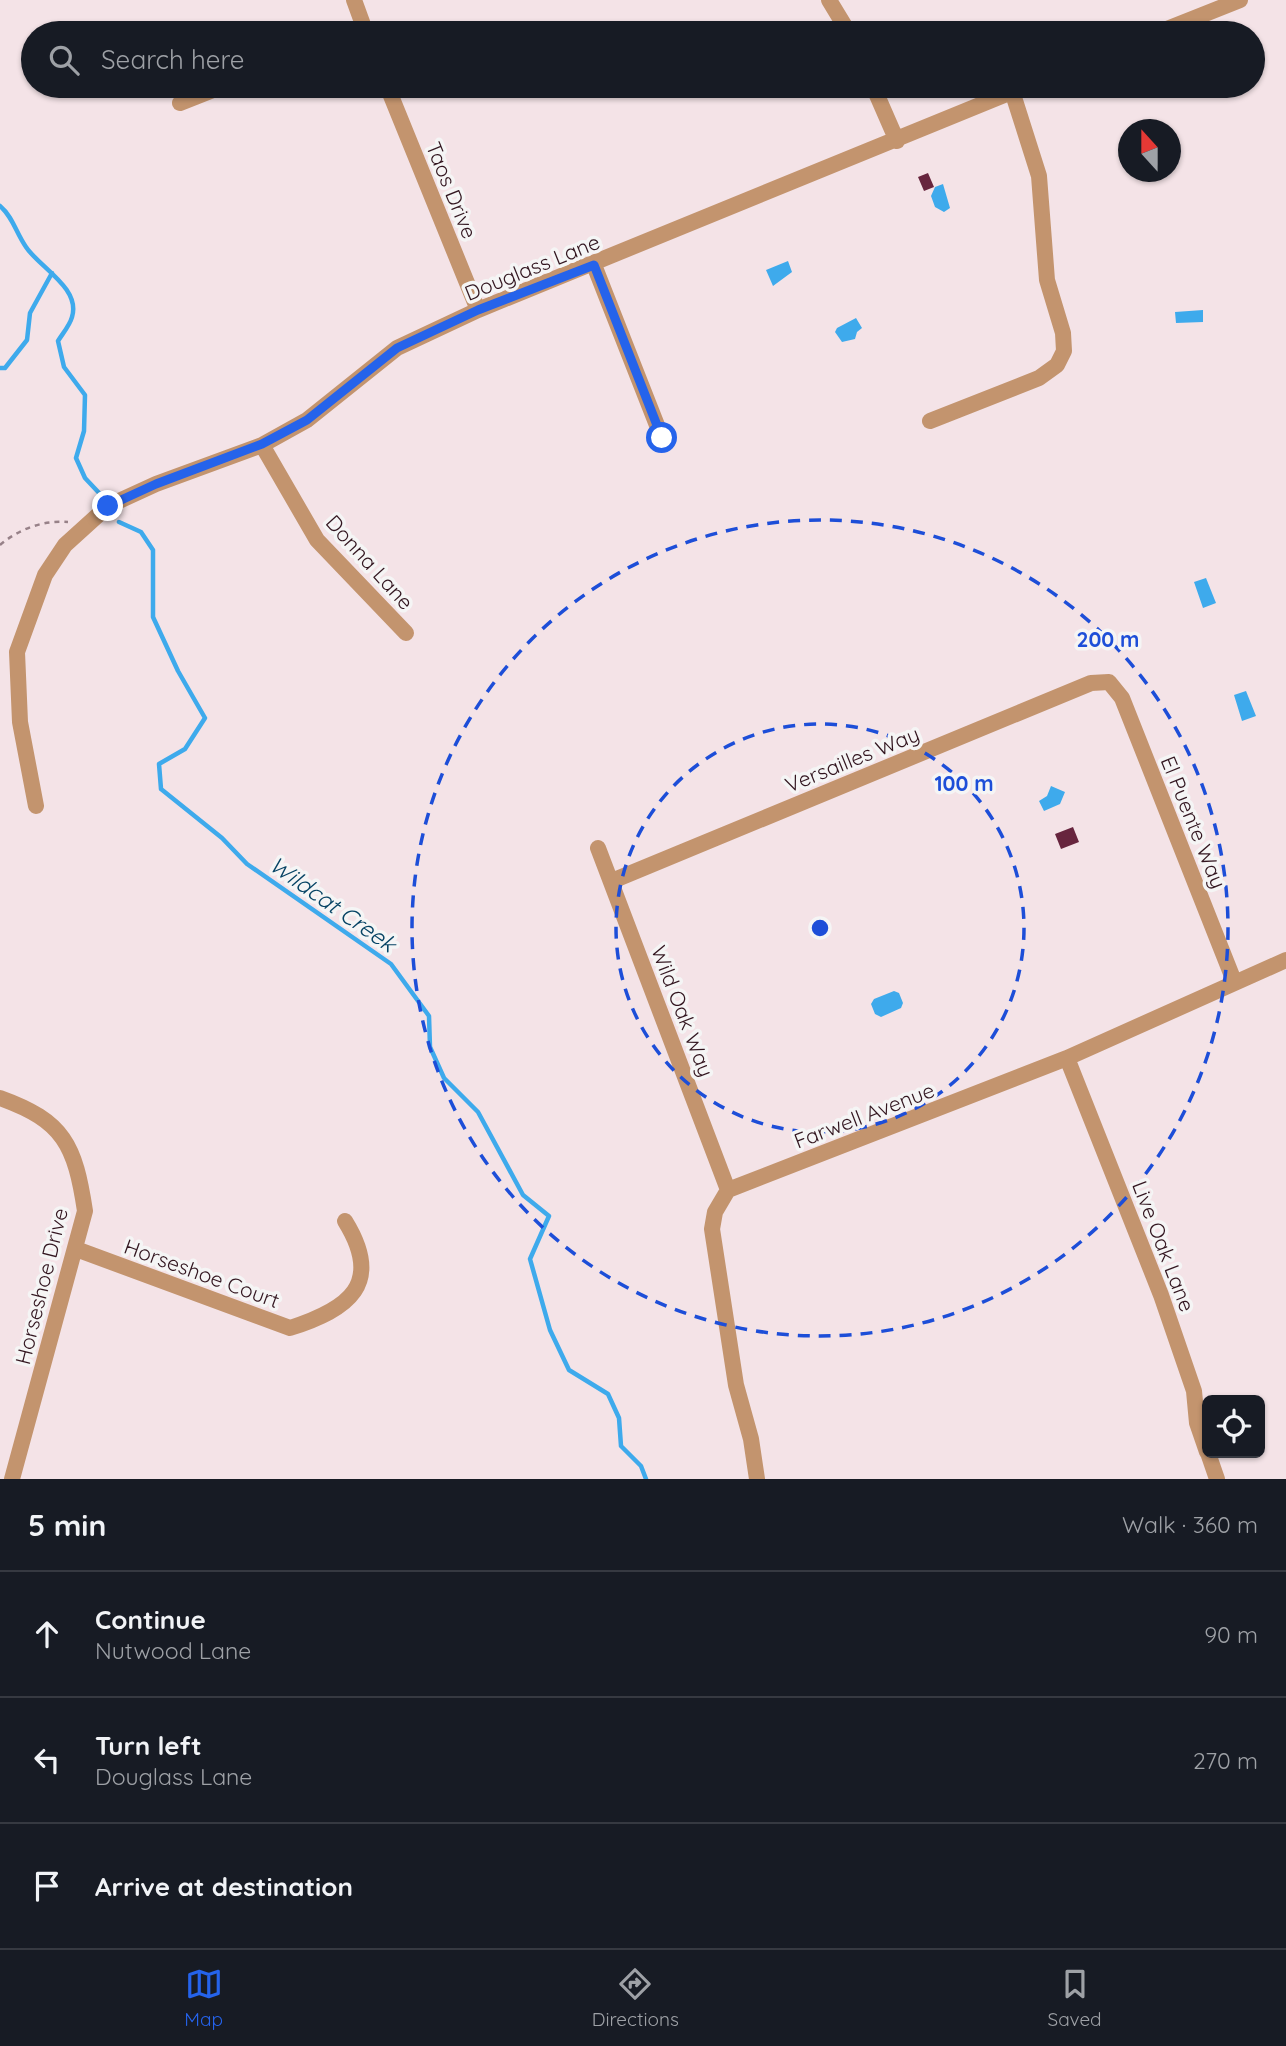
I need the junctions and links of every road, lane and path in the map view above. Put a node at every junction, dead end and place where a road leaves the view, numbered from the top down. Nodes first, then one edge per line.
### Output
1 (354, 0) edge
2 (829, 0) edge
3 (1240, 0) edge
4 (358, 21) edge
5 (842, 21) edge
6 (1187, 21) edge
7 (193, 98) edge
8 (392, 98) edge
9 (878, 98) edge
10 (998, 98) edge
11 (1021, 98) edge
12 (180, 103) dead end
13 (897, 141) junction
14 (594, 265) junction
15 (478, 310) junction
16 (930, 421) dead end
17 (662, 438) dead end
18 (262, 444) junction
19 (86, 524) junction
20 (0, 545) edge
21 (406, 633) dead end
22 (1109, 682) joint
23 (36, 806) dead end
24 (598, 848) dead end
25 (612, 881) junction
26 (1286, 960) edge
27 (1234, 981) junction
28 (1068, 1058) junction
29 (0, 1098) edge
30 (728, 1190) junction
31 (345, 1221) dead end
32 (76, 1249) junction
33 (1202, 1436) edge
34 (1210, 1458) edge
35 (12, 1479) edge
36 (757, 1479) edge
37 (1217, 1479) edge

1 - 4 street
2 - 5 street
3 - 6 street
7 - 12 street
8 - 15 street, Taos Drive
9 - 13 street
10 - 13 street, Douglass Lane
11 - 16 street
13 - 14 street, Douglass Lane
14 - 15 street, Douglass Lane
14 - 17 street
15 - 18 street, Douglass Lane
18 - 19 street, Douglass Lane
18 - 21 street, Donna Lane
19 - 20 path
19 - 23 street, Douglass Lane
22 - 25 street, Versailles Way
22 - 27 street, El Puente Way
24 - 25 street, Wild Oak Way
25 - 30 street, Wild Oak Way
26 - 27 street, Farwell Avenue
27 - 28 street, Farwell Avenue
28 - 30 street, Farwell Avenue
28 - 33 street, Live Oak Lane
29 - 32 street, Horseshoe Drive
30 - 36 street
31 - 32 street, Horseshoe Court
32 - 35 street, Horseshoe Drive
34 - 37 street, Live Oak Lane

